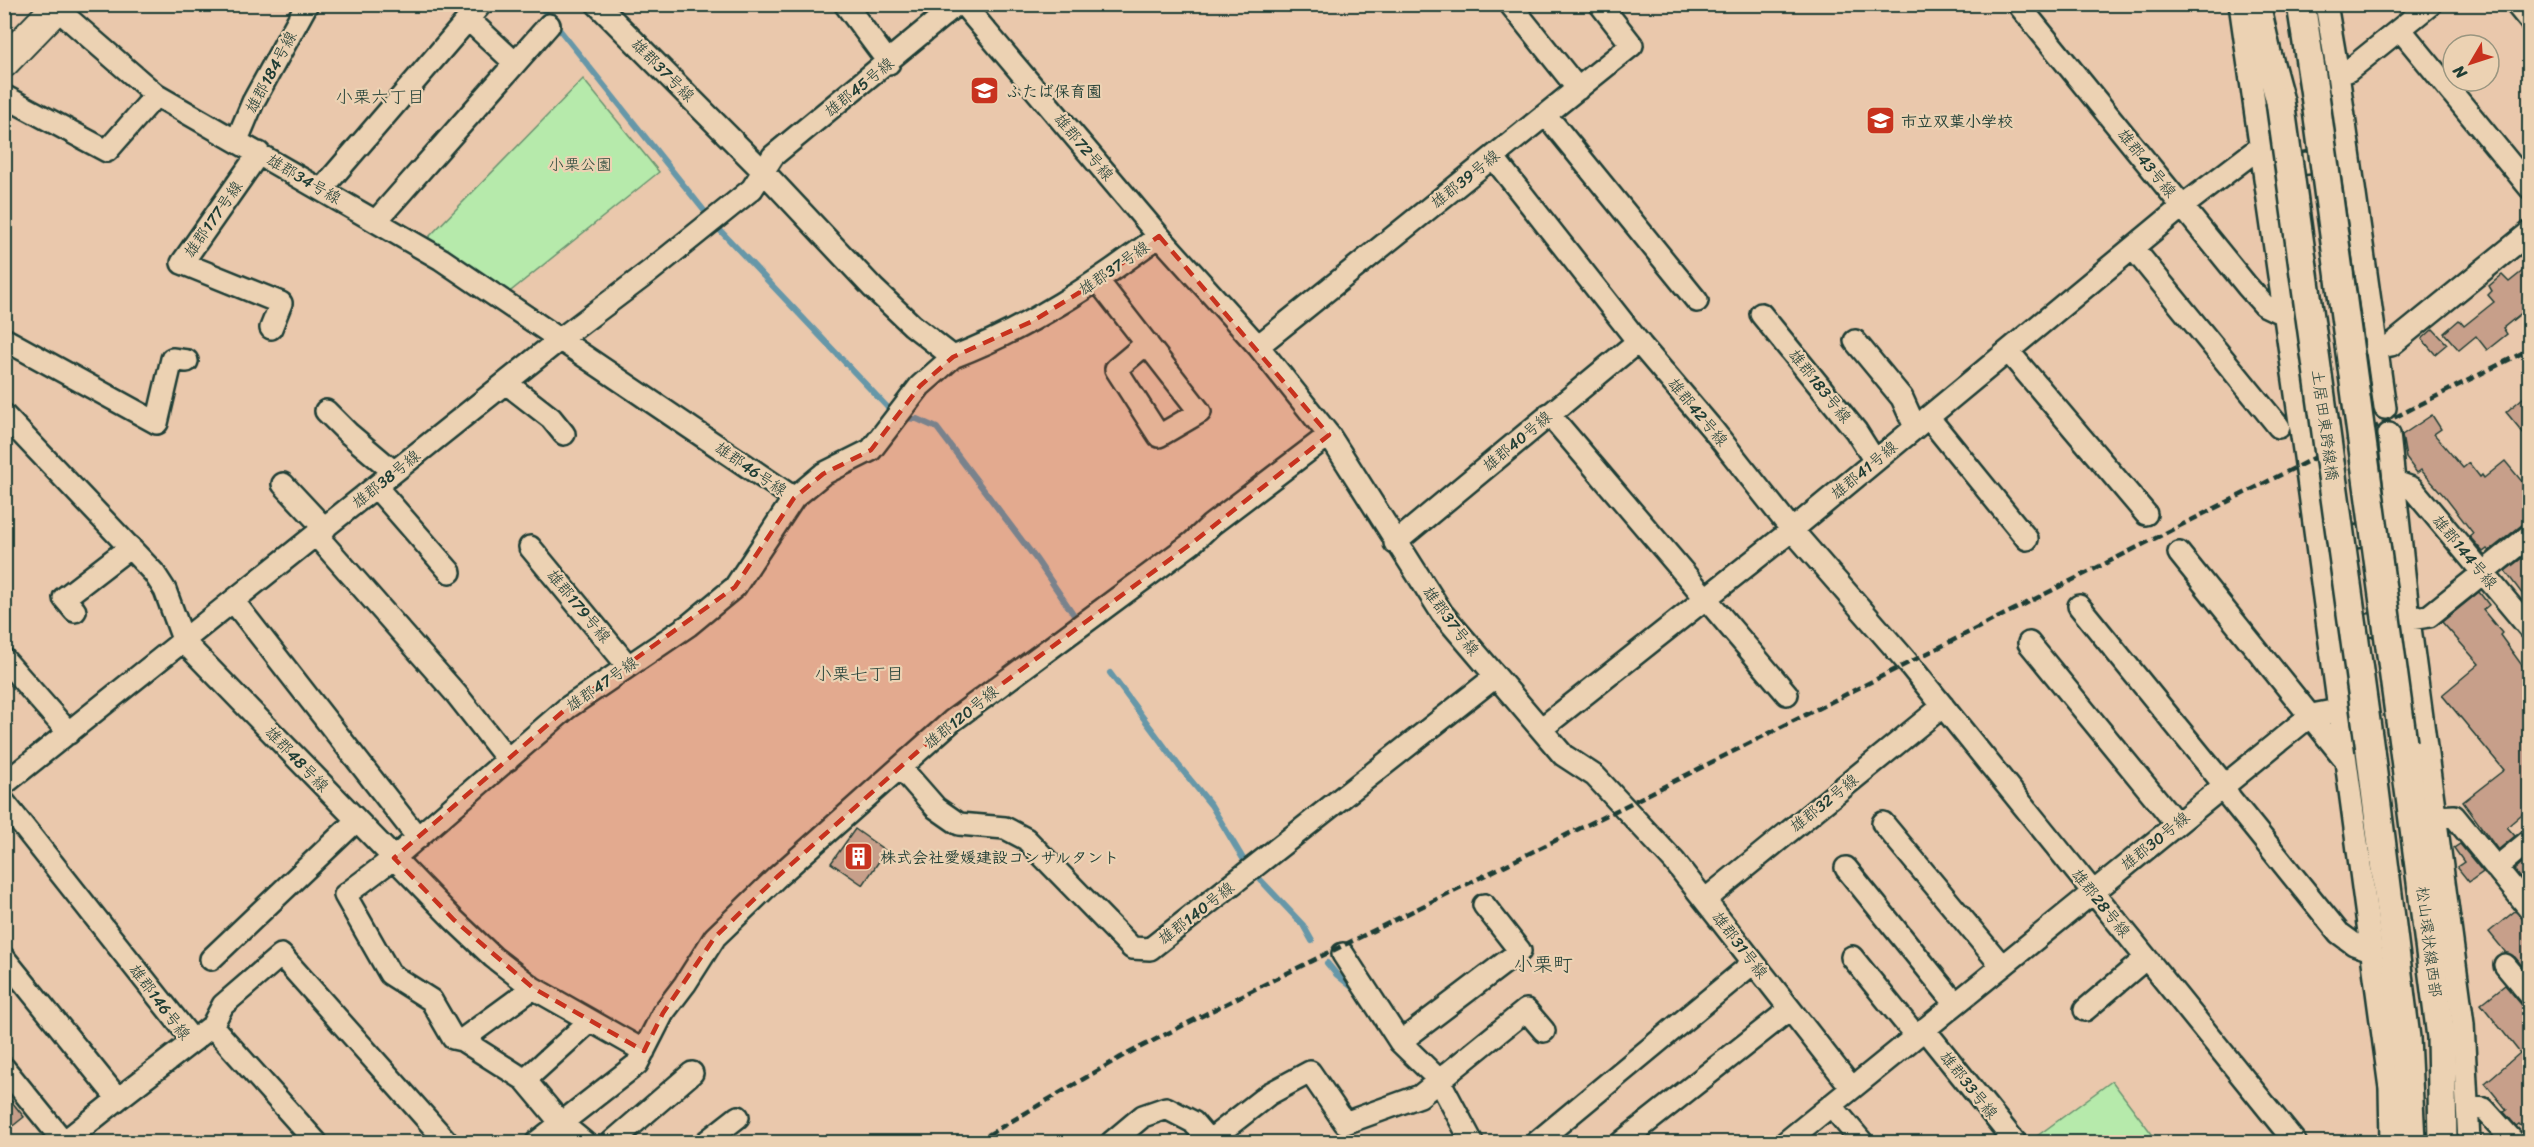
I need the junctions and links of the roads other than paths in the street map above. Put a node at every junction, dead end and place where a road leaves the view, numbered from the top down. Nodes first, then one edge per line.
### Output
1 (308, 4) edge
2 (597, 4) edge
3 (845, 4) edge
4 (957, 4) edge
5 (963, 4) edge
6 (1510, 4) edge
7 (1600, 4) edge
8 (2018, 4) edge
9 (2240, 4) edge
10 (2256, 4) edge
11 (2272, 4) edge
12 (2301, 4) edge
13 (2326, 4) edge
14 (2431, 4) edge
15 (2516, 4) edge
16 (58, 6) edge
17 (475, 12) edge
18 (2529, 21) edge
19 (549, 25) dead end
20 (2400, 29) junction
21 (8, 53) edge
22 (515, 63) junction
23 (889, 63) junction
24 (2338, 74) junction
25 (1578, 89) junction
26 (156, 95) junction
27 (4, 96) edge
28 (2280, 100) junction
29 (1546, 115) junction
30 (237, 140) junction
31 (260, 153) junction
32 (2252, 153) junction
33 (1492, 157) junction
34 (2349, 158) junction
35 (2264, 169) junction
36 (764, 171) junction
37 (2529, 188) edge
38 (322, 189) junction
39 (2183, 206) junction
40 (376, 221) junction
41 (2529, 232) edge
42 (1159, 236) junction
43 (2133, 248) junction
44 (1098, 281) junction
45 (1697, 301) dead end
46 (2369, 304) junction
47 (1761, 314) dead end
48 (2283, 314) junction
49 (271, 328) dead end
50 (4, 339) edge
51 (559, 340) junction
52 (1855, 341) dead end
53 (1147, 343) dead end
54 (1640, 344) junction
55 (1258, 346) junction
56 (2375, 348) junction
57 (2008, 351) junction
58 (953, 357) junction
59 (187, 361) dead end
60 (506, 383) junction
61 (2385, 408) dead end
62 (326, 411) dead end
63 (1549, 414) junction
64 (4, 415) edge
65 (1922, 422) junction
66 (2279, 427) dead end
67 (564, 434) dead end
68 (1329, 435) junction
69 (2389, 435) dead end
70 (1875, 461) junction
71 (394, 472) junction
72 (2395, 482) junction
73 (284, 484) dead end
74 (376, 487) junction
75 (794, 498) junction
76 (2146, 514) dead end
77 (1792, 530) junction
78 (2399, 531) junction
79 (320, 532) junction
80 (2529, 535) edge
81 (2027, 538) dead end
82 (2316, 542) junction
83 (1395, 543) junction
84 (130, 547) junction
85 (530, 547) dead end
86 (2179, 553) dead end
87 (450, 572) dead end
88 (2482, 574) junction
89 (1705, 599) junction
90 (234, 602) junction
91 (2079, 606) dead end
92 (75, 611) dead end
93 (2409, 620) junction
94 (2529, 629) edge
95 (2328, 631) junction
96 (184, 642) junction
97 (2029, 643) dead end
98 (4, 659) edge
99 (1908, 663) joint
100 (628, 666) junction
101 (1495, 677) junction
102 (1787, 694) dead end
103 (1943, 706) junction
104 (2338, 710) junction
105 (2312, 715) junction
106 (1541, 729) junction
107 (69, 733) junction
108 (2403, 743) joint
109 (2357, 754) junction
110 (507, 760) junction
111 (901, 768) junction
112 (4, 784) edge
113 (2224, 786) junction
114 (4, 802) edge
115 (1623, 807) joint
116 (2436, 817) junction
117 (357, 820) junction
118 (1883, 823) dead end
119 (2176, 823) junction
120 (418, 838) junction
121 (2529, 840) edge
122 (394, 858) junction
123 (1846, 868) dead end
124 (2496, 868) junction
125 (2092, 892) junction
126 (1705, 900) junction
127 (1484, 905) dead end
128 (2529, 909) edge
129 (2371, 950) junction
130 (1343, 954) dead end
131 (1852, 957) dead end
132 (4, 958) edge
133 (2146, 958) junction
134 (211, 959) dead end
135 (1753, 963) junction
136 (2001, 965) junction
137 (2505, 965) dead end
138 (533, 988) junction
139 (2529, 995) edge
140 (1955, 1003) junction
141 (1789, 1010) junction
142 (2085, 1010) dead end
143 (590, 1021) junction
144 (212, 1026) junction
145 (1544, 1031) dead end
146 (1920, 1032) junction
147 (462, 1040) junction
148 (193, 1041) junction
149 (1400, 1042) junction
150 (644, 1051) junction
151 (4, 1068) edge
152 (693, 1073) dead end
153 (525, 1080) junction
154 (1439, 1080) junction
155 (1852, 1088) junction
156 (118, 1099) junction
157 (1831, 1105) junction
158 (2468, 1107) junction
159 (738, 1117) dead end
160 (561, 1123) junction
161 (72, 1141) edge
162 (1209, 1142) edge
163 (2015, 1142) edge
164 (316, 1143) edge
165 (447, 1143) edge
166 (537, 1143) edge
167 (584, 1143) edge
168 (612, 1143) edge
169 (706, 1143) edge
170 (1112, 1143) edge
171 (1472, 1143) edge
172 (1537, 1143) edge
173 (1622, 1143) edge
174 (1786, 1143) edge
175 (1862, 1143) edge
176 (2295, 1143) edge
177 (2391, 1143) edge
178 (2410, 1143) edge
179 (2443, 1143) edge
180 (2469, 1143) edge
181 (2514, 1143) edge

1 - 30 street, 雄郡184号線
2 - 36 street, 雄郡37号線
3 - 23 street
4 - 23 street, 雄郡45号線
5 - 42 street, 雄郡72号線
6 - 25 street
7 - 25 street, 雄郡39号線
8 - 39 street, 雄郡43号線
9 - 32 street
10 - 28 street
11 - 28 street
12 - 108 street, 土居田東跨線橋, bridge
13 - 24 street
14 - 20 street
15 - 18 street
16 - 21 main road
16 - 26 street, 雄郡34号線
17 - 22 street
17 - 38 street
19 - 22 street
20 - 24 street
20 - 37 street
22 - 40 street
23 - 36 street, 雄郡45号線
24 - 34 street
25 - 29 street, 雄郡39号線
26 - 27 street
26 - 30 street, 雄郡34号線
28 - 109 street, 土居田東跨線橋, bridge
29 - 33 street, 雄郡39号線
29 - 45 street
30 - 31 street, 雄郡34号線
31 - 38 street, 雄郡34号線
31 - 49 street, 雄郡177号線
32 - 35 street
32 - 39 street, 雄郡41号線
33 - 54 street, 雄郡42号線
33 - 55 street, 雄郡39号線
34 - 35 street
34 - 46 street
35 - 48 street
36 - 51 street, 雄郡38号線
36 - 58 street, 雄郡37号線
38 - 40 street, 雄郡34号線
39 - 43 street, 雄郡41号線
39 - 48 street, 雄郡43号線
40 - 51 street, 雄郡34号線
41 - 56 street
42 - 44 street, 雄郡37号線
42 - 55 street, 雄郡37号線
43 - 57 street, 雄郡41号線
43 - 66 street
44 - 53 street
44 - 58 street, 雄郡37号線
46 - 48 street
46 - 56 street
47 - 70 street, 雄郡183号線
48 - 82 street
50 - 59 street
51 - 60 street, 雄郡38号線
51 - 75 street, 雄郡46号線
52 - 65 street
54 - 63 street, 雄郡40号線
54 - 77 street, 雄郡42号線
55 - 68 street, 雄郡37号線
56 - 61 street
57 - 65 street, 雄郡41号線
57 - 76 street
58 - 75 street, 雄郡46号線
60 - 67 street
60 - 71 street, 雄郡38号線
62 - 71 street
63 - 83 street, 雄郡40号線
63 - 89 street
64 - 84 street, 雄郡48号線
65 - 70 street, 雄郡41号線
65 - 81 street
68 - 83 street, 雄郡37号線
68 - 111 street, 雄郡120号線
69 - 72 street
70 - 77 street, 雄郡41号線
71 - 74 street, 雄郡38号線
72 - 78 street
72 - 88 street, 雄郡144号線
73 - 79 street
74 - 79 street, 雄郡38号線
74 - 87 street
75 - 100 street, 雄郡47号線
77 - 89 street, 雄郡41号線
77 - 99 street, 雄郡42号線
78 - 82 street
78 - 93 street
79 - 90 street, 雄郡38号線
79 - 110 street
80 - 88 street
82 - 95 street
83 - 101 street, 雄郡37号線
84 - 92 street
84 - 96 street, 雄郡48号線
85 - 100 street, 雄郡179号線
86 - 105 street
88 - 93 street
88 - 94 street, 雄郡144号線
89 - 102 street
89 - 106 street, 雄郡41号線
90 - 96 street, 雄郡38号線
90 - 120 street
91 - 113 street
93 - 95 street
93 - 116 street
95 - 104 street
96 - 107 street, 雄郡38号線
96 - 117 street, 雄郡48号線
97 - 119 street
98 - 107 street
99 - 103 street, 雄郡28号線
100 - 110 street, 雄郡47号線
101 - 106 street, 雄郡37号線
101 - 111 street, 雄郡140号線
103 - 125 street, 雄郡28号線
103 - 126 street, 雄郡32号線
104 - 105 street, 雄郡30号線
104 - 109 street
105 - 109 street
105 - 113 street, 雄郡30号線
106 - 115 street, 雄郡37号線
107 - 112 street, 雄郡38号線
108 - 179 street, 松山環状線西部
109 - 129 street
109 - 178 street
110 - 120 street, 雄郡47号線
111 - 150 street, 雄郡120号線
113 - 119 street, 雄郡30号線
113 - 129 street
114 - 148 street, 雄郡146号線
115 - 126 street, 雄郡31号線
116 - 124 street
116 - 158 street
117 - 122 street, 雄郡48号線
117 - 134 street
118 - 136 street
119 - 125 street, 雄郡30号線
120 - 122 street, 雄郡47号線
121 - 124 street
122 - 138 street, 雄郡48号線
122 - 147 street, 雄郡47号線
123 - 140 street
124 - 128 street
125 - 133 street, 雄郡28号線
125 - 136 street, 雄郡30号線
126 - 135 street, 雄郡31号線
127 - 149 street
129 - 177 street
130 - 149 street
131 - 146 street, 雄郡33号線
132 - 156 street
133 - 142 street
133 - 176 street, 雄郡28号線
135 - 141 street, 雄郡31号線
135 - 172 street
136 - 140 street, 雄郡30号線
137 - 139 street
138 - 143 street, 雄郡48号線
138 - 147 street
140 - 146 street, 雄郡30号線
141 - 155 street, 雄郡31号線
141 - 173 street
143 - 150 street, 雄郡48号線
143 - 153 street
144 - 148 street
144 - 164 street
144 - 165 street
145 - 154 street
146 - 155 street, 雄郡30号線
146 - 163 street, 雄郡33号線
147 - 153 street
148 - 156 street, 雄郡146号線
149 - 154 street
150 - 160 street, 雄郡120号線
151 - 161 street
152 - 168 street
153 - 160 street
154 - 162 street
154 - 171 street
155 - 157 street, 雄郡30号線
156 - 161 street, 雄郡146号線
157 - 174 street, 雄郡30号線
157 - 175 street
158 - 180 street
158 - 181 street
159 - 169 street
160 - 166 street, 雄郡120号線
160 - 167 street
162 - 170 street

